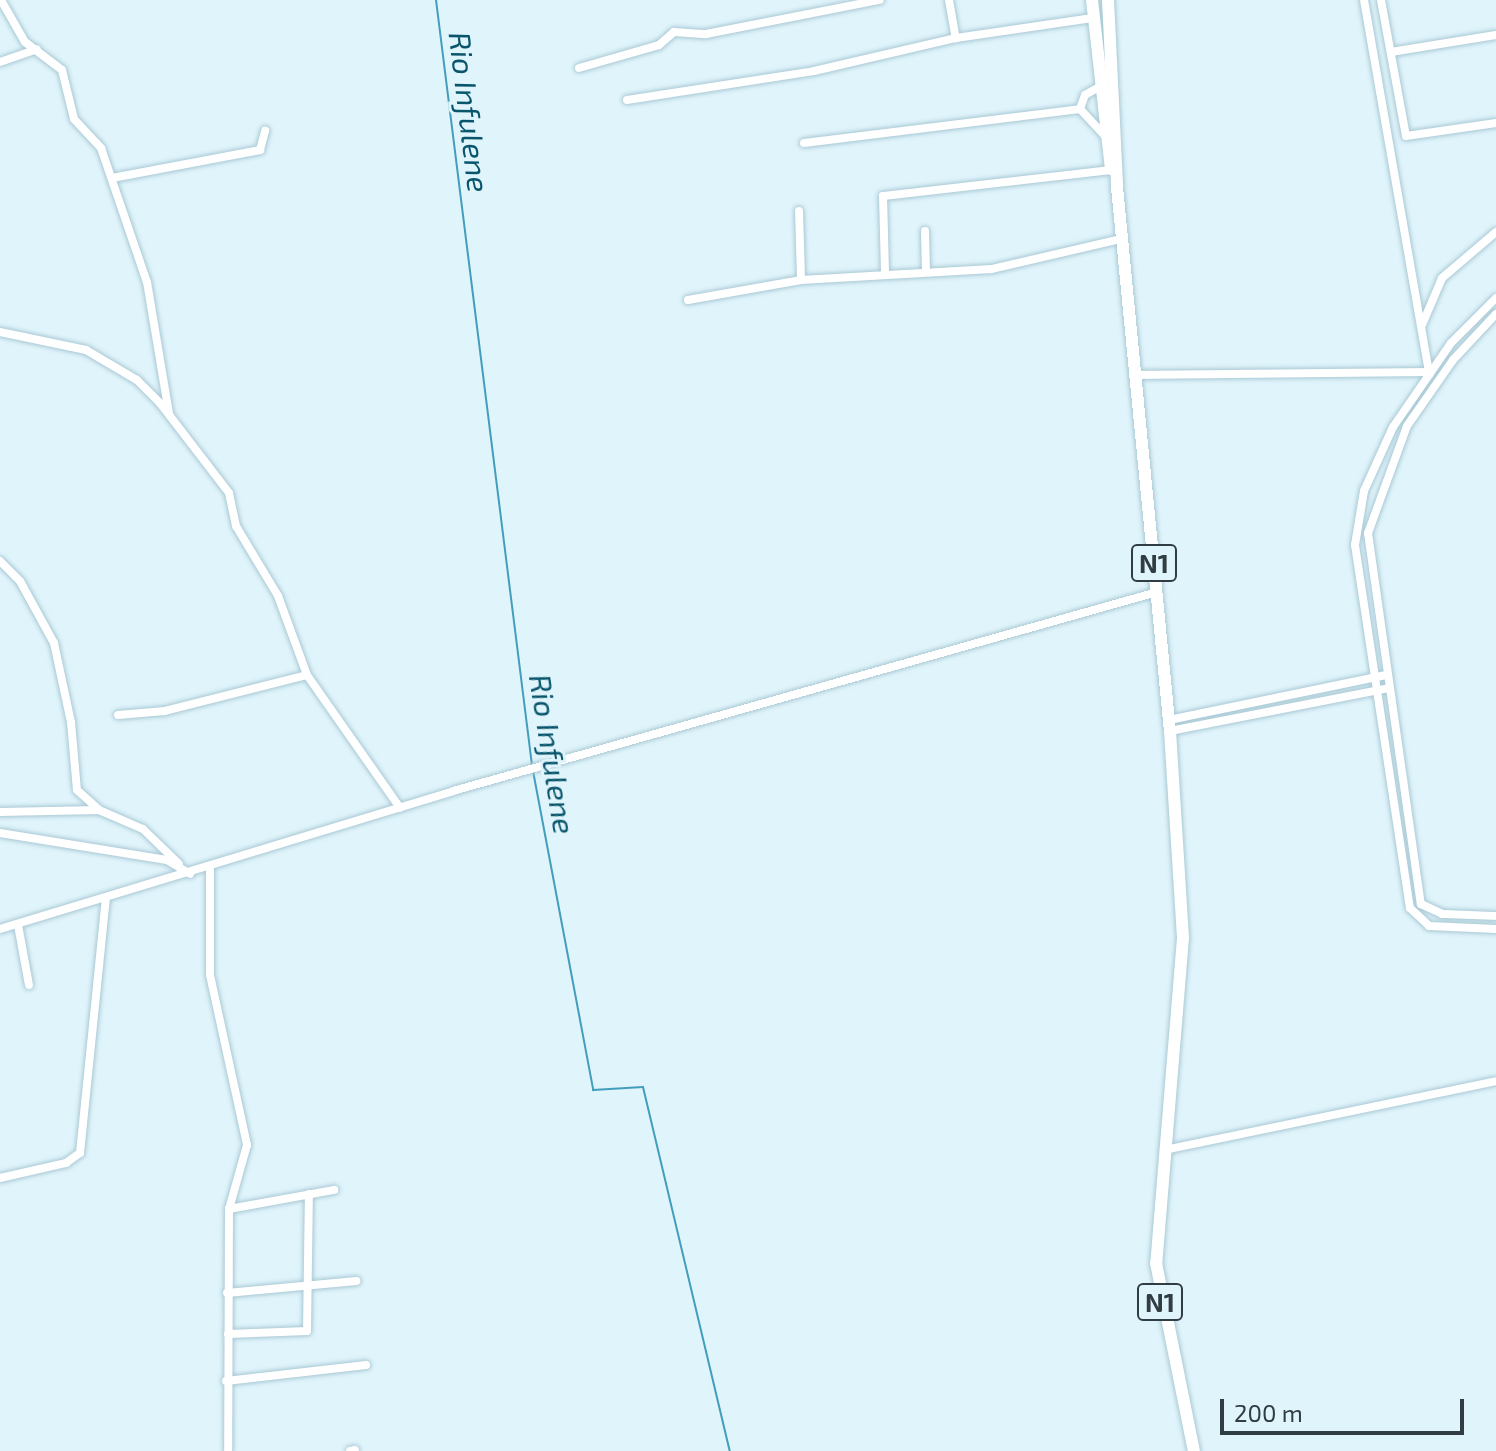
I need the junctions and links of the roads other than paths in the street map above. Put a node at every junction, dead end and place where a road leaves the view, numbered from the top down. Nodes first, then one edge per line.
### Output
1 (1, 0) edge
2 (880, 0) edge
3 (949, 0) edge
4 (1108, 0) edge
5 (1364, 0) edge
6 (1381, 0) edge
7 (1091, 8) edge
8 (1496, 35) edge
9 (956, 38) junction
10 (37, 49) junction
11 (1391, 52) junction
12 (0, 62) edge
13 (579, 68) dead end
14 (1101, 86) junction
15 (627, 100) dead end
16 (1080, 109) junction
17 (1496, 123) edge
18 (265, 131) dead end
19 (1106, 137) junction
20 (804, 143) dead end
21 (1112, 170) junction
22 (112, 178) junction
23 (1117, 187) junction
24 (799, 211) dead end
25 (925, 231) dead end
26 (1496, 232) edge
27 (1121, 239) junction
28 (926, 271) junction
29 (885, 272) junction
30 (801, 280) junction
31 (1496, 298) edge
32 (688, 300) dead end
33 (1496, 314) edge
34 (1420, 329) junction
35 (0, 332) edge
36 (1427, 373) junction
37 (1134, 375) junction
38 (169, 415) junction
39 (0, 561) edge
40 (1157, 592) junction
41 (307, 675) junction
42 (1387, 675) junction
43 (1371, 678) junction
44 (1389, 688) junction
45 (1373, 691) junction
46 (118, 715) dead end
47 (1169, 726) junction
48 (77, 790) junction
49 (400, 808) junction
50 (68, 809) junction
51 (99, 810) junction
52 (0, 812) edge
53 (0, 833) edge
54 (179, 864) junction
55 (210, 869) junction
56 (190, 874) junction
57 (106, 899) junction
58 (1496, 916) edge
59 (18, 925) junction
60 (0, 929) edge
61 (1496, 929) edge
62 (29, 985) dead end
63 (1496, 1081) edge
64 (1162, 1150) junction
65 (0, 1178) edge
66 (334, 1190) dead end
67 (309, 1194) junction
68 (229, 1209) junction
69 (356, 1281) dead end
70 (308, 1288) junction
71 (227, 1293) junction
72 (228, 1334) junction
73 (366, 1365) dead end
74 (226, 1381) junction
75 (228, 1451) edge
76 (1194, 1451) edge

1 - 10 street
2 - 13 street
3 - 9 street
4 - 23 highway, N1
5 - 34 street
6 - 11 street
7 - 9 street
7 - 14 highway, N1
8 - 11 street
9 - 15 street
10 - 12 street
10 - 22 street
11 - 17 street
14 - 16 street
14 - 19 highway, N1
16 - 19 street
16 - 20 street
18 - 22 street
19 - 21 highway, N1
21 - 23 highway, N1
21 - 29 street
22 - 38 street
23 - 27 highway, N1
24 - 30 street
25 - 28 street
26 - 34 street
27 - 28 street
27 - 37 highway, N1
28 - 29 street
29 - 30 street
30 - 32 street
31 - 36 street
33 - 42 street
34 - 36 street
35 - 38 street
36 - 37 street
36 - 43 street
37 - 40 highway, N1
38 - 41 street
39 - 48 street
40 - 47 highway, N1
40 - 49 street
41 - 46 street
41 - 49 street
42 - 43 street
42 - 44 street
43 - 45 street
43 - 47 street
44 - 45 street
44 - 58 street
45 - 47 street
45 - 61 street
47 - 64 highway, N1
48 - 50 street
48 - 51 street
49 - 55 street
50 - 51 street
50 - 52 street
51 - 54 street
53 - 54 street
54 - 56 street
55 - 56 street
55 - 68 street
56 - 57 street
57 - 59 street
57 - 65 street
59 - 60 street
59 - 62 street
63 - 64 street
64 - 76 highway, N1
66 - 67 street
67 - 68 street
67 - 70 street
68 - 71 street
69 - 70 street
70 - 71 street
70 - 72 street
71 - 72 street
72 - 74 street
73 - 74 street
74 - 75 street

